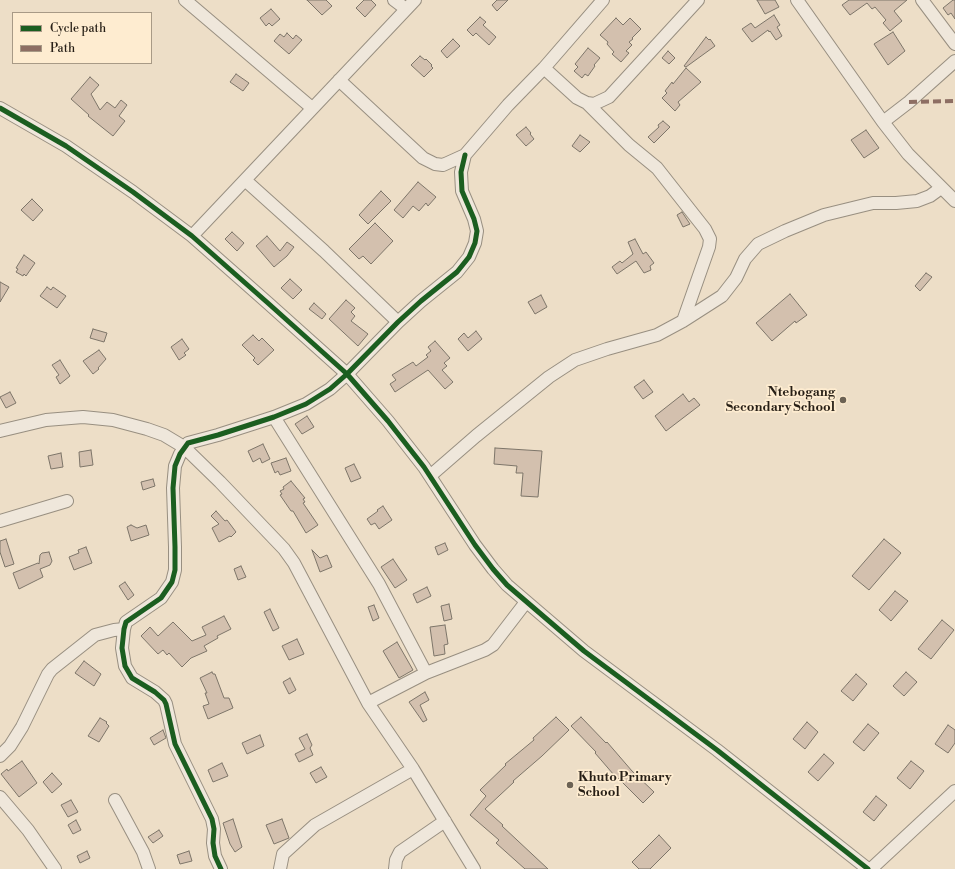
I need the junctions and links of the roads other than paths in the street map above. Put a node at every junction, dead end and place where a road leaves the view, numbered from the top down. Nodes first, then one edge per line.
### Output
1 (185, 0) edge
2 (394, 0) edge
3 (415, 0) edge
4 (603, 0) edge
5 (698, 0) edge
6 (797, 0) edge
7 (922, 0) edge
8 (406, 9) junction
9 (955, 44) edge
10 (955, 61) edge
11 (544, 68) junction
12 (339, 80) junction
13 (587, 103) junction
14 (0, 108) edge
15 (312, 108) junction
16 (883, 122) junction
17 (465, 155) junction
18 (245, 180) junction
19 (941, 188) junction
20 (955, 201) edge
21 (192, 236) junction
22 (683, 321) junction
23 (398, 322) junction
24 (347, 374) junction
25 (274, 417) junction
26 (0, 431) edge
27 (184, 447) junction
28 (430, 476) junction
29 (67, 501) dead end
30 (0, 521) edge
31 (526, 602) junction
32 (124, 629) junction
33 (426, 673) junction
34 (368, 702) junction
35 (0, 756) edge
36 (413, 768) junction
37 (955, 791) edge
38 (0, 797) edge
39 (115, 800) dead end
40 (445, 821) junction
41 (55, 869) edge
42 (149, 869) edge
43 (221, 869) edge
44 (280, 869) edge
45 (395, 869) edge
46 (474, 869) edge
47 (868, 869) edge
48 (871, 869) edge

1 - 15 street
2 - 8 street
3 - 8 street
4 - 11 street
5 - 13 street
6 - 16 street
7 - 9 street
8 - 12 street
10 - 16 street
11 - 13 street
11 - 17 street
12 - 15 street
12 - 17 street
13 - 22 street
14 - 21 street
15 - 18 street
16 - 19 street
17 - 23 street
18 - 21 street
18 - 23 street
19 - 20 street
19 - 22 street
21 - 24 street
22 - 28 street
23 - 24 street
24 - 25 street
24 - 28 street
25 - 27 street
25 - 33 street
26 - 27 street
27 - 32 street
27 - 34 street
28 - 31 street
29 - 30 street
31 - 33 street
31 - 47 street
32 - 35 street
32 - 43 street
33 - 34 street
34 - 36 street
36 - 40 street
36 - 44 street
37 - 48 street
38 - 41 street
39 - 42 street
40 - 45 street
40 - 46 street

